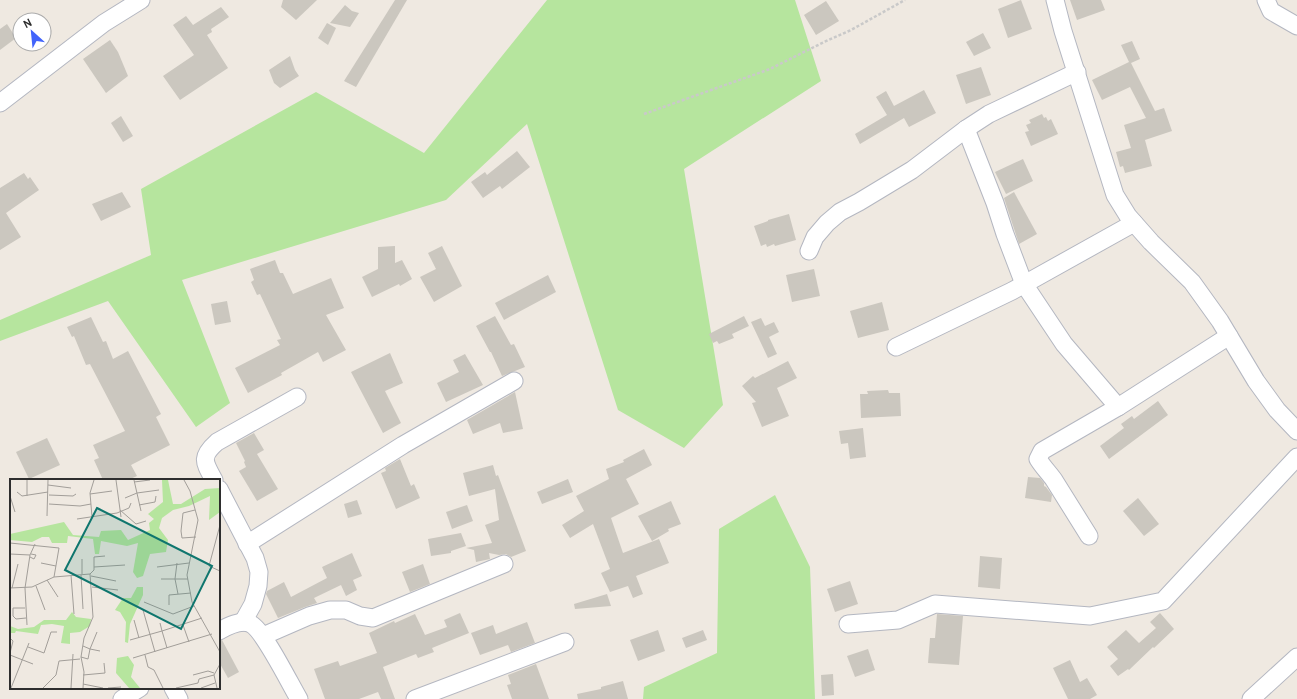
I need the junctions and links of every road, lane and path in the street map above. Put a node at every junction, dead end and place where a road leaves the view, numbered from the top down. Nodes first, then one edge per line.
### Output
1 (141, 0) edge
2 (905, 0) edge
3 (1055, 0) edge
4 (1266, 0) edge
5 (1297, 26) edge
6 (1077, 72) junction
7 (1, 102) edge
8 (644, 114) dead end
9 (966, 129) junction
10 (1134, 224) junction
11 (809, 251) dead end
12 (1024, 284) junction
13 (1229, 336) junction
14 (896, 346) dead end
15 (514, 381) dead end
16 (297, 397) dead end
17 (1118, 407) junction
18 (1297, 431) edge
19 (1297, 457) edge
20 (214, 479) edge
21 (220, 491) edge
22 (1089, 536) dead end
23 (247, 544) junction
24 (504, 564) dead end
25 (243, 622) junction
26 (848, 624) dead end
27 (220, 631) edge
28 (263, 636) junction
29 (565, 642) dead end
30 (1297, 657) edge
31 (138, 689) edge
32 (174, 689) edge
33 (122, 699) edge
34 (179, 699) edge
35 (299, 699) edge
36 (415, 699) edge
37 (1252, 699) edge

1 - 7 street
2 - 8 path
3 - 6 street
4 - 5 street
6 - 9 street
6 - 10 street
9 - 11 street
9 - 12 street
10 - 12 street
10 - 13 street
12 - 14 street
12 - 17 street
13 - 17 street
13 - 18 street
15 - 23 street
16 - 20 street
17 - 22 street
19 - 26 street
21 - 23 street
23 - 25 street
24 - 28 street
25 - 27 street
25 - 28 street
28 - 35 street
29 - 36 street
30 - 37 street
31 - 33 street
32 - 34 street

